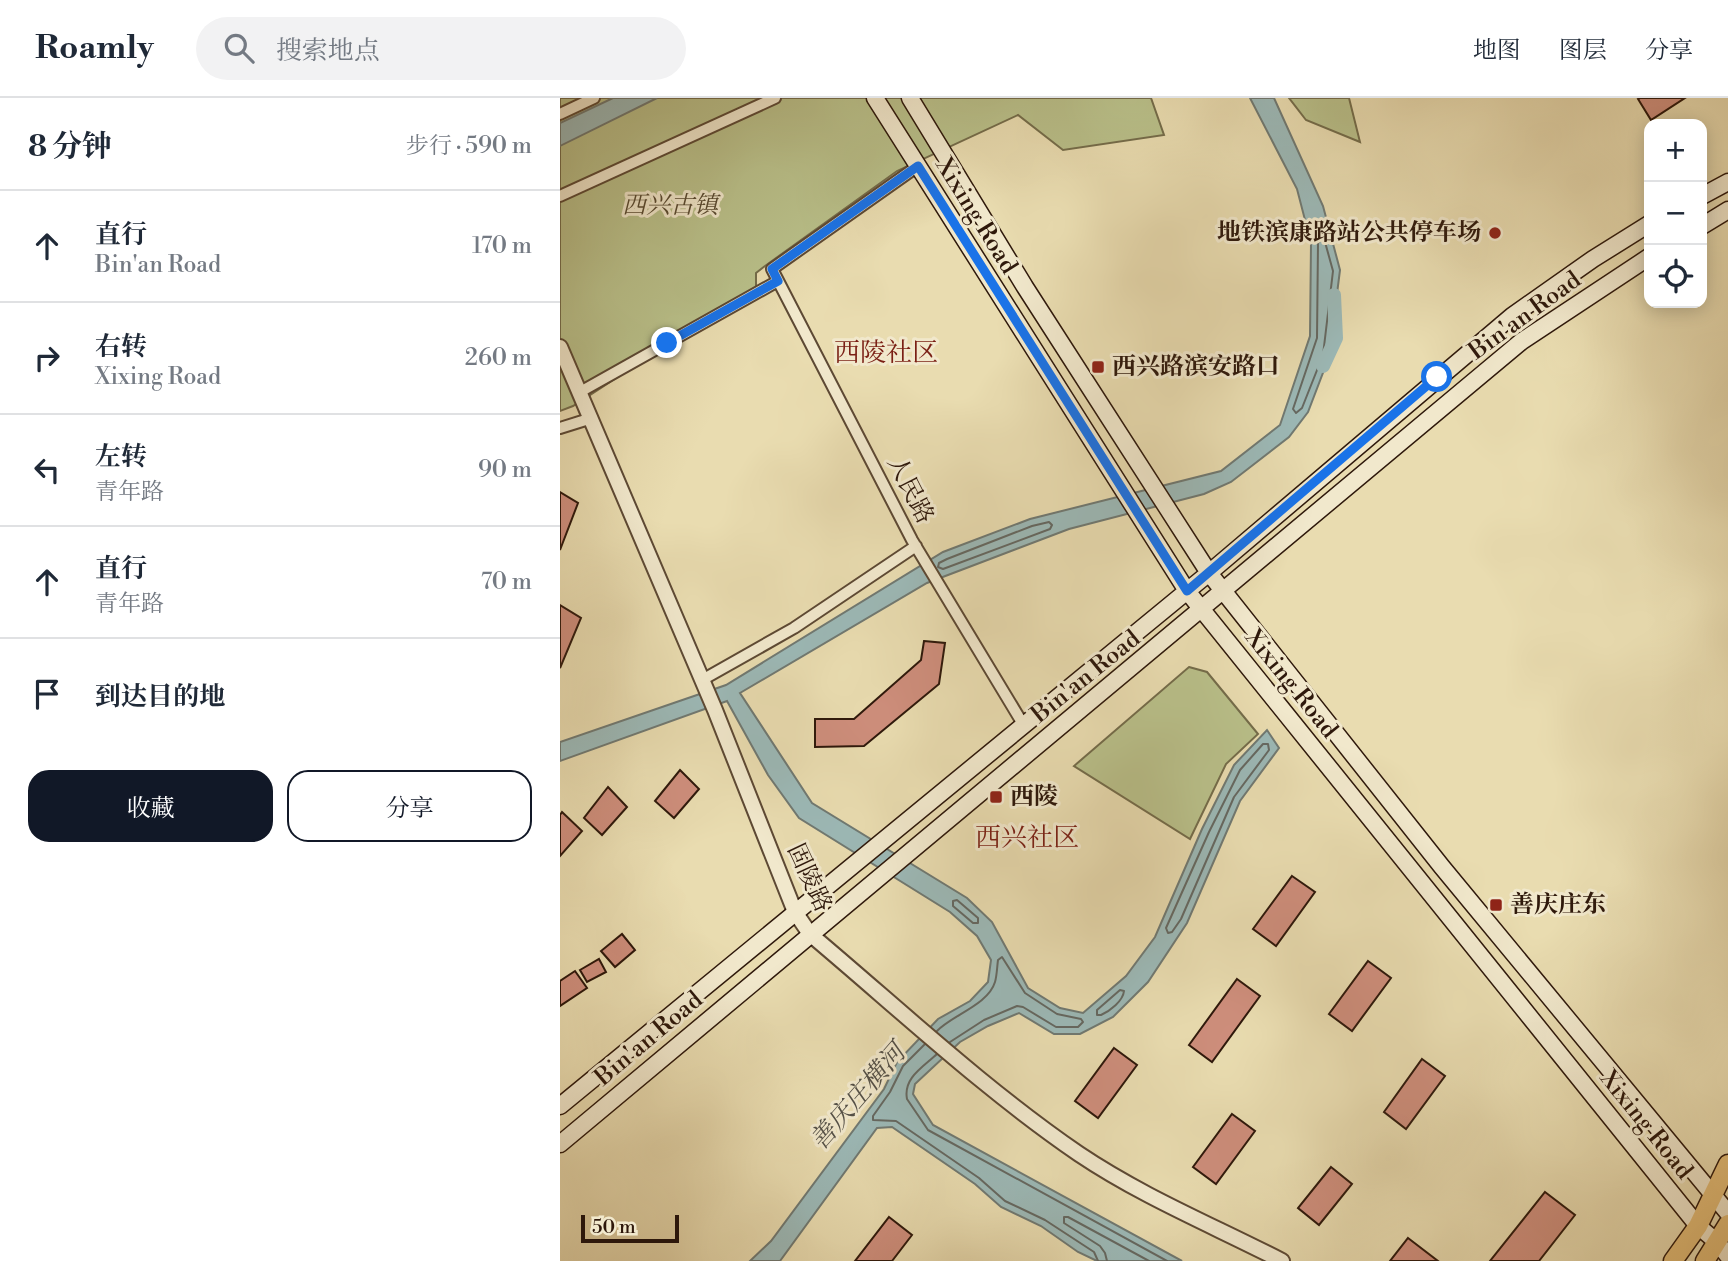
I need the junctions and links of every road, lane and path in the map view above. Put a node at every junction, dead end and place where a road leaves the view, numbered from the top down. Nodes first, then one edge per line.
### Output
1 (594, 98) edge
2 (775, 98) edge
3 (875, 98) edge
4 (910, 98) edge
5 (560, 114) edge
6 (918, 166) junction
7 (1728, 182) edge
8 (1707, 193) edge
9 (560, 196) edge
10 (1728, 210) edge
11 (1707, 223) edge
12 (1644, 227) edge
13 (1644, 260) edge
14 (778, 281) junction
15 (560, 347) edge
16 (580, 392) junction
17 (592, 418) junction
18 (560, 428) edge
19 (915, 546) junction
20 (1209, 573) junction
21 (1187, 591) junction
22 (1224, 591) junction
23 (1202, 610) junction
24 (702, 680) junction
25 (1023, 724) junction
26 (795, 912) junction
27 (810, 934) junction
28 (560, 1106) edge
29 (560, 1144) edge
30 (1728, 1164) edge
31 (1712, 1195) junction
32 (1728, 1213) edge
33 (1728, 1224) edge
34 (1698, 1226) junction
35 (1723, 1249) edge
36 (1282, 1261) edge
37 (1673, 1261) edge
38 (1705, 1261) edge

1 - 5 street
2 - 9 street
3 - 6 main road, Xixing Road
4 - 20 main road, Xixing Road
6 - 14 street, 人民路
6 - 21 main road, Xixing Road
7 - 8 main road
10 - 11 main road
12 - 20 main road, Bin'an Road
13 - 22 main road, Bin'an Road
14 - 16 street
14 - 19 street, 人民路
15 - 16 street, 固陵路
16 - 17 street, 固陵路
17 - 18 street
17 - 24 street, 固陵路
19 - 24 street
19 - 25 street, 人民路
20 - 21 main road, Bin'an Road
20 - 22 main road, Xixing Road
21 - 23 main road, Xixing Road
21 - 25 main road, Bin'an Road
22 - 23 main road, Bin'an Road
22 - 31 main road, Xixing Road
23 - 27 main road, Bin'an Road
23 - 34 main road, Xixing Road
24 - 26 street, 固陵路
25 - 26 main road, Bin'an Road
26 - 27 street, 固陵路
26 - 28 main road, Bin'an Road
27 - 29 main road, Bin'an Road
27 - 36 street, 固陵路
30 - 31 main road
31 - 32 main road, Xixing Road
31 - 34 main road
33 - 35 main road
34 - 35 main road, Xixing Road
34 - 37 main road
35 - 38 main road

